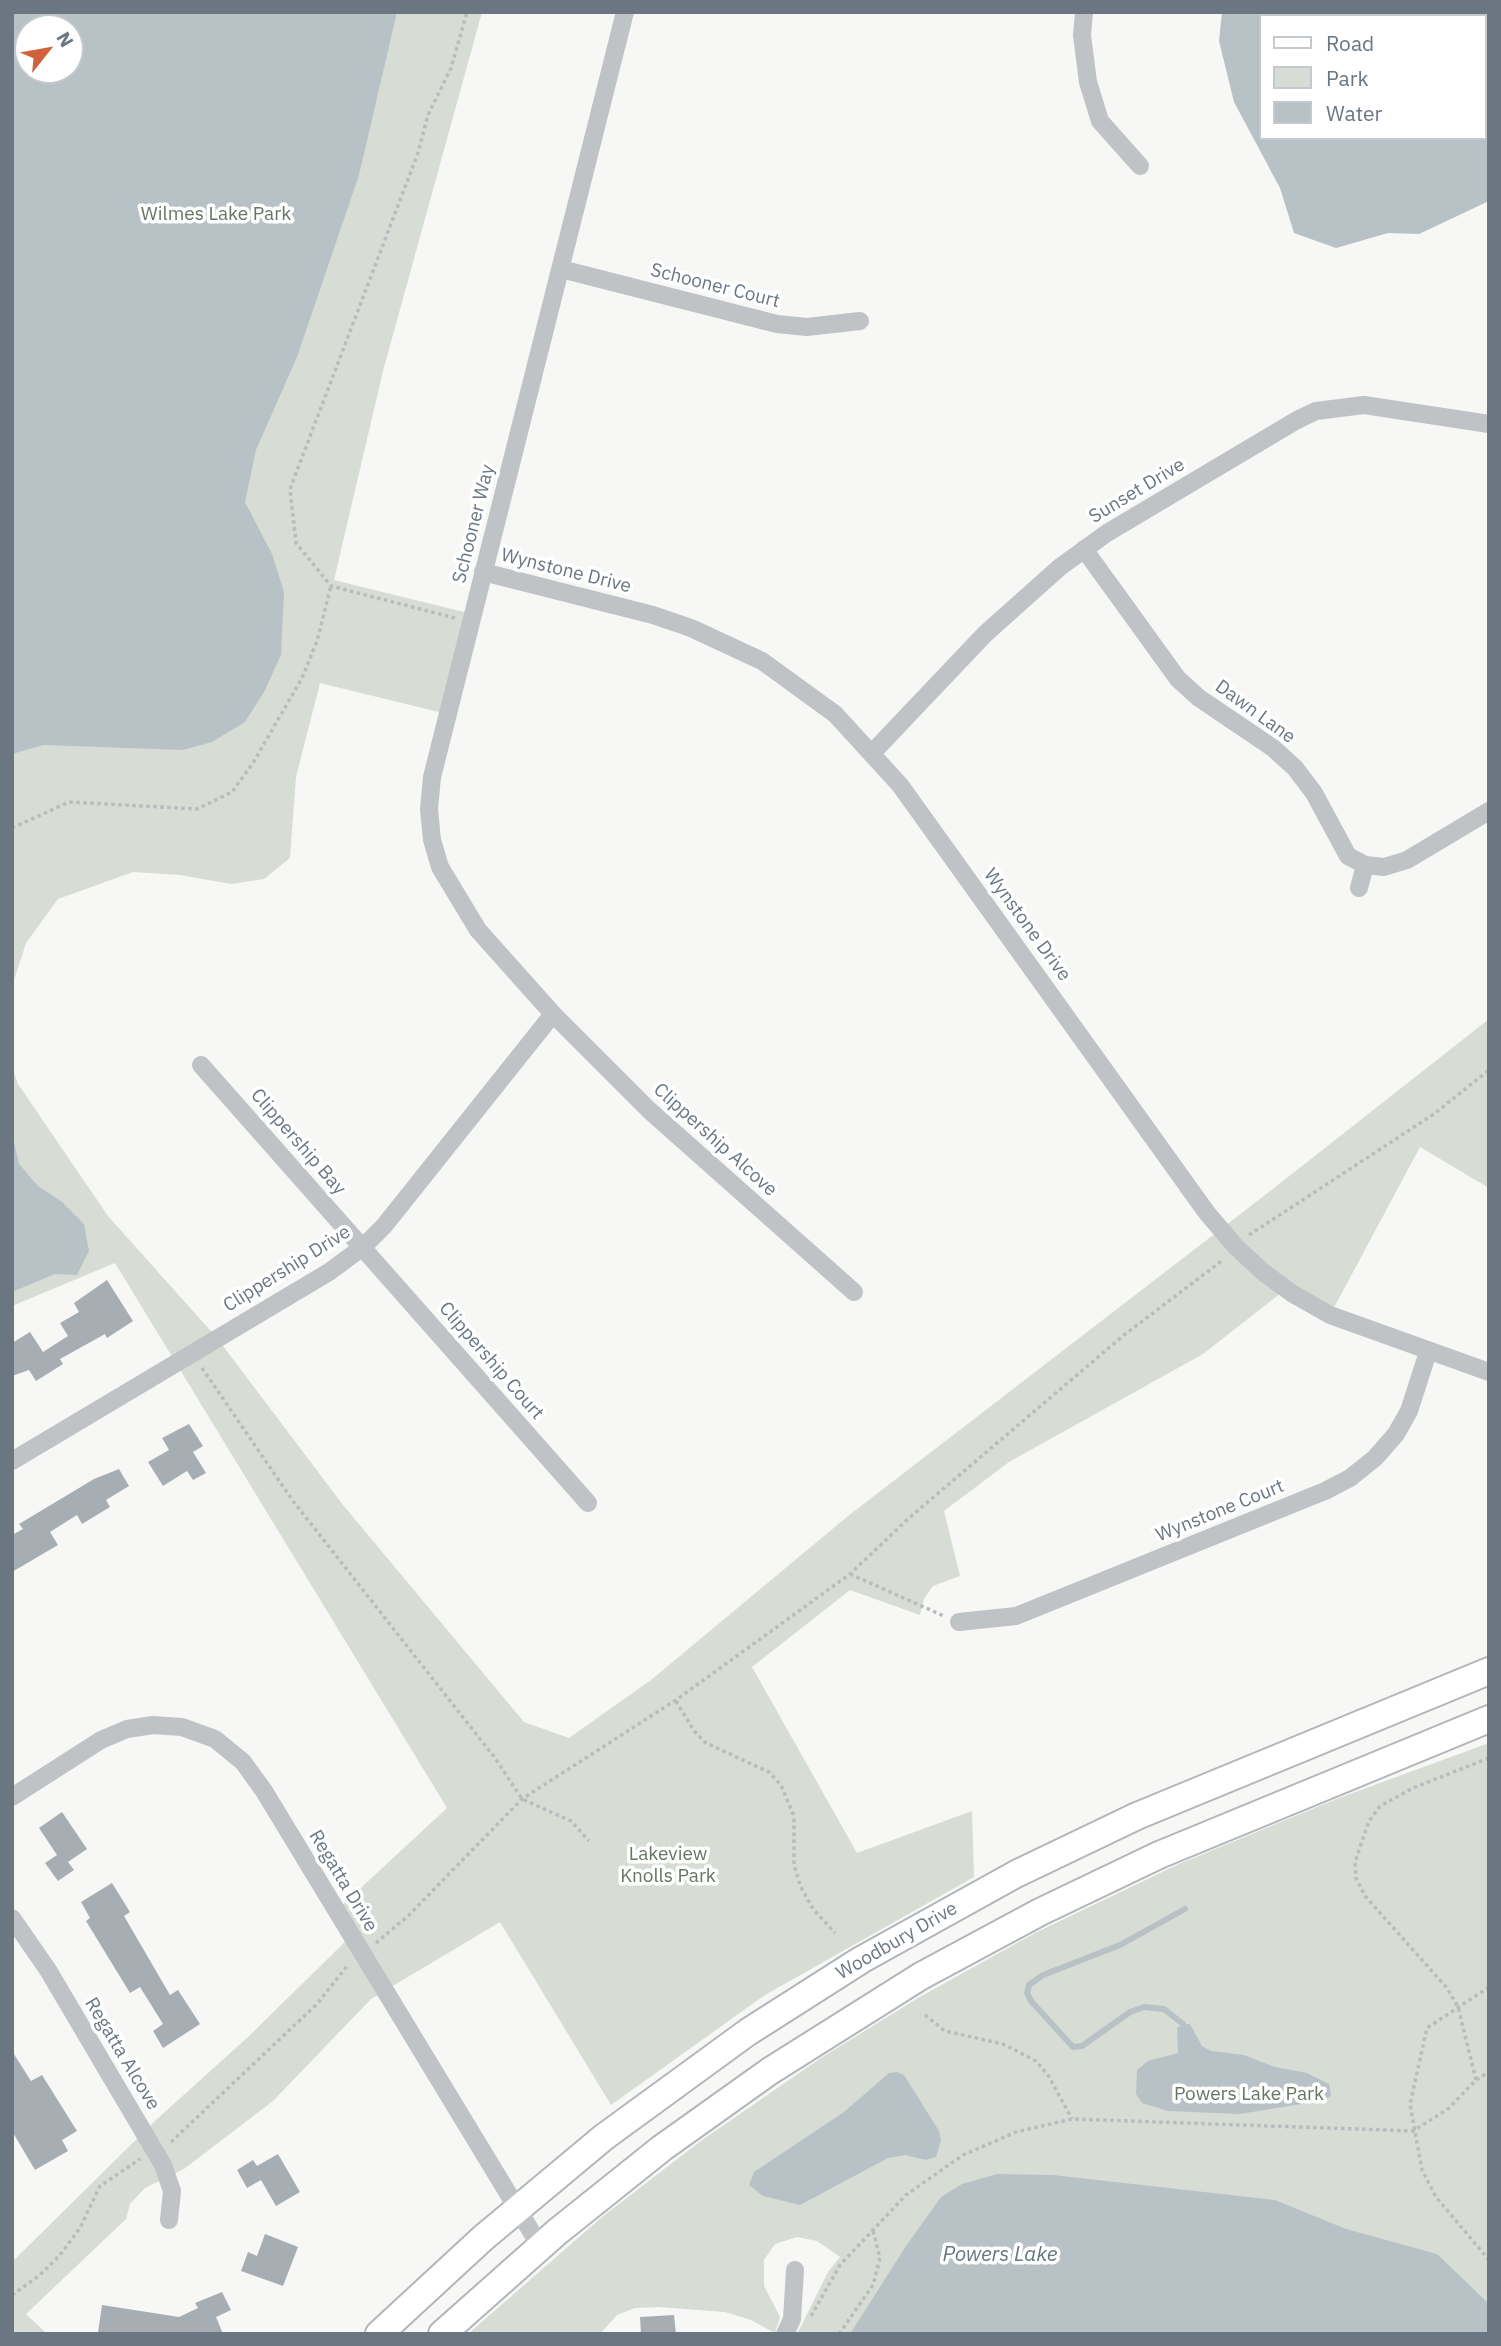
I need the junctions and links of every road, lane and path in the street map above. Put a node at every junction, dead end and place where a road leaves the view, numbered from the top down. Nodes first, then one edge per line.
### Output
1 (467, 12) edge
2 (625, 12) edge
3 (1084, 12) edge
4 (1140, 166) dead end
5 (561, 268) junction
6 (860, 321) dead end
7 (1489, 424) edge
8 (1084, 548) junction
9 (483, 572) junction
10 (331, 586) junction
11 (470, 622) junction
12 (873, 752) junction
13 (1489, 811) edge
14 (12, 828) edge
15 (1365, 865) junction
16 (1360, 888) dead end
17 (553, 1014) junction
18 (201, 1065) dead end
19 (1489, 1070) edge
20 (1250, 1235) dead end
21 (363, 1247) junction
22 (1225, 1258) dead end
23 (853, 1292) dead end
24 (1428, 1352) junction
25 (192, 1353) junction
26 (1489, 1372) edge
27 (12, 1461) edge
28 (588, 1503) dead end
29 (850, 1574) junction
30 (959, 1622) joint
31 (1489, 1671) edge
32 (676, 1700) junction
33 (1489, 1719) edge
34 (1489, 1758) edge
35 (12, 1797) edge
36 (522, 1799) junction
37 (589, 1841) dead end
38 (12, 1918) edge
39 (835, 1933) dead end
40 (376, 1944) dead end
41 (348, 1965) dead end
42 (1489, 1987) edge
43 (1458, 2007) junction
44 (925, 2015) dead end
45 (1489, 2072) edge
46 (1476, 2080) junction
47 (1072, 2119) junction
48 (1413, 2131) junction
49 (171, 2142) dead end
50 (141, 2159) dead end
51 (517, 2208) junction
52 (169, 2220) dead end
53 (873, 2231) junction
54 (540, 2246) junction
55 (1489, 2260) edge
56 (795, 2270) dead end
57 (12, 2295) edge
58 (807, 2325) dead end
59 (379, 2334) edge
60 (442, 2334) edge
61 (785, 2334) edge
62 (839, 2334) edge

1 - 10 path
2 - 5 street, Schooner Way
3 - 4 street
5 - 6 street, Schooner Court
5 - 9 street, Schooner Way
7 - 8 street, Sunset Drive
8 - 12 street, Sunset Drive
8 - 15 street, Dawn Lane
9 - 11 street, Schooner Way
9 - 12 street, Wynstone Drive
10 - 11 path
10 - 14 path
11 - 17 street, Schooner Way
12 - 24 street, Wynstone Drive
13 - 15 street
15 - 16 street
17 - 21 street, Clippership Drive
17 - 23 street, Clippership Alcove
18 - 21 street, Clippership Bay
19 - 20 path
21 - 25 street, Clippership Drive
21 - 28 street, Clippership Court
22 - 29 path
24 - 26 street, Wynstone Drive
24 - 30 street, Wynstone Court
25 - 27 street, Clippership Drive
25 - 36 path
29 - 30 path
29 - 32 path
31 - 51 main road, Woodbury Drive
32 - 36 path
32 - 39 path
33 - 54 main road
34 - 43 path
35 - 51 street, Regatta Drive
36 - 37 path
36 - 40 path
38 - 52 street, Regatta Alcove
41 - 49 path
42 - 43 path
43 - 46 path
43 - 48 path
44 - 47 path
45 - 46 path
46 - 48 path
47 - 48 path
47 - 53 path
48 - 55 path
50 - 57 path
51 - 54 street, Regatta Drive
51 - 59 main road, Woodbury Drive
53 - 58 path
53 - 62 path
54 - 60 main road
56 - 61 street

